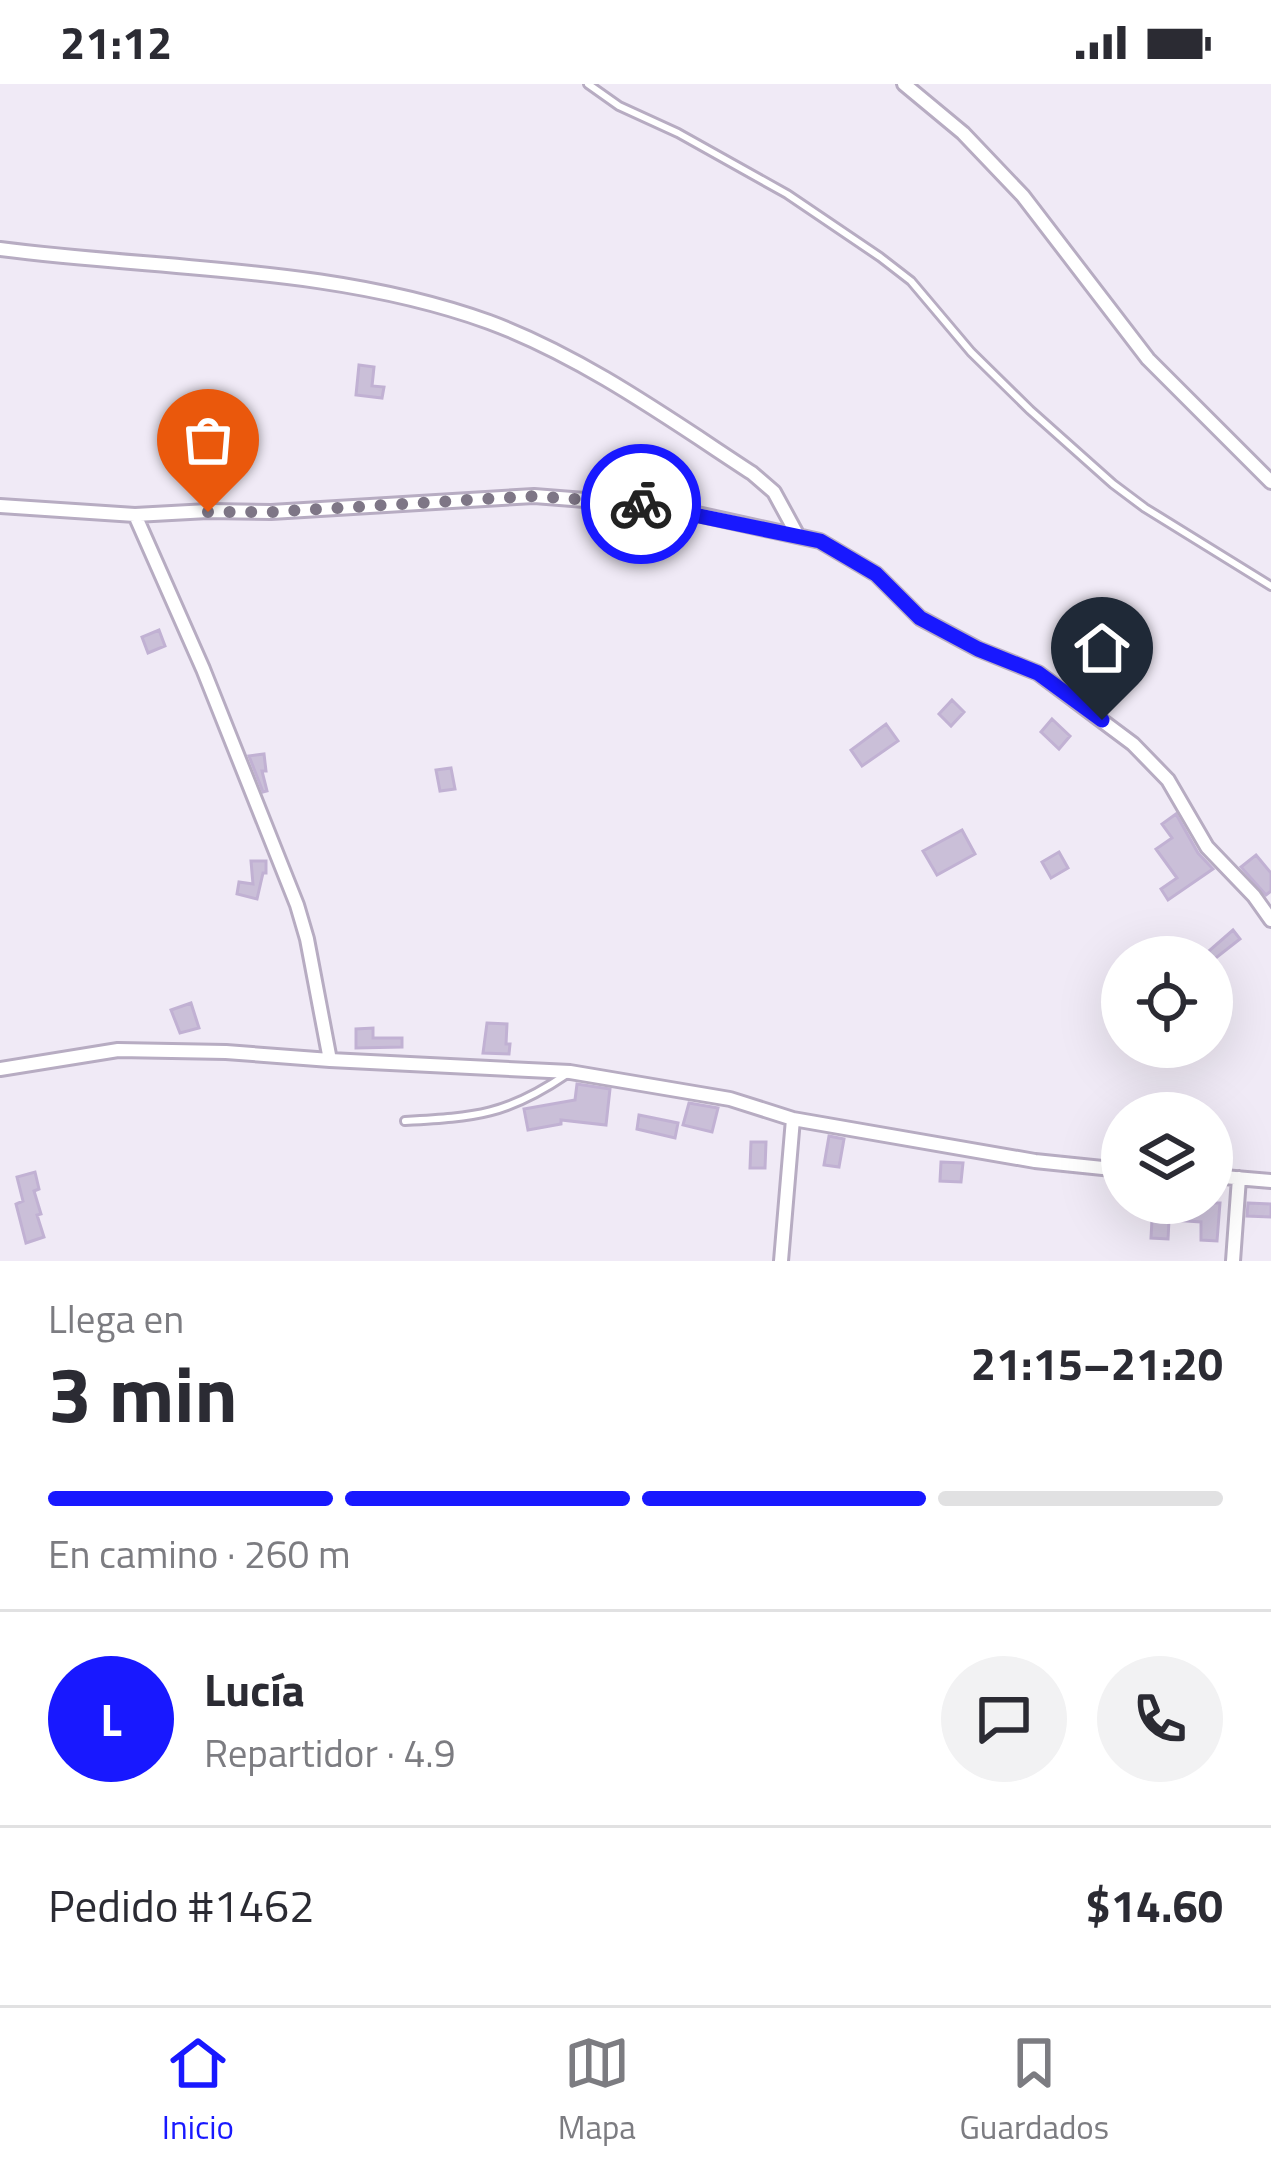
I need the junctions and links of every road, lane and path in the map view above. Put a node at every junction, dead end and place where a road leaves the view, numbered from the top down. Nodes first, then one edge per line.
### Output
1 (588, 84) edge
2 (904, 84) edge
3 (0, 249) edge
4 (1271, 482) edge
5 (0, 506) edge
6 (135, 515) junction
7 (798, 536) junction
8 (1271, 586) edge
9 (1271, 920) edge
10 (330, 1060) junction
11 (0, 1069) edge
12 (570, 1072) junction
13 (793, 1119) junction
14 (405, 1121) dead end
15 (1101, 1168) edge
16 (1233, 1178) edge
17 (1239, 1178) junction
18 (1271, 1181) edge
19 (781, 1261) edge
20 (1233, 1261) edge

1 - 8 lane
2 - 4 street
3 - 7 street
5 - 6 street
6 - 7 street
6 - 10 street
7 - 9 street
10 - 11 street
10 - 12 street
12 - 13 street
12 - 14 lane
13 - 15 street
13 - 19 street
16 - 17 street
17 - 18 street
17 - 20 street

